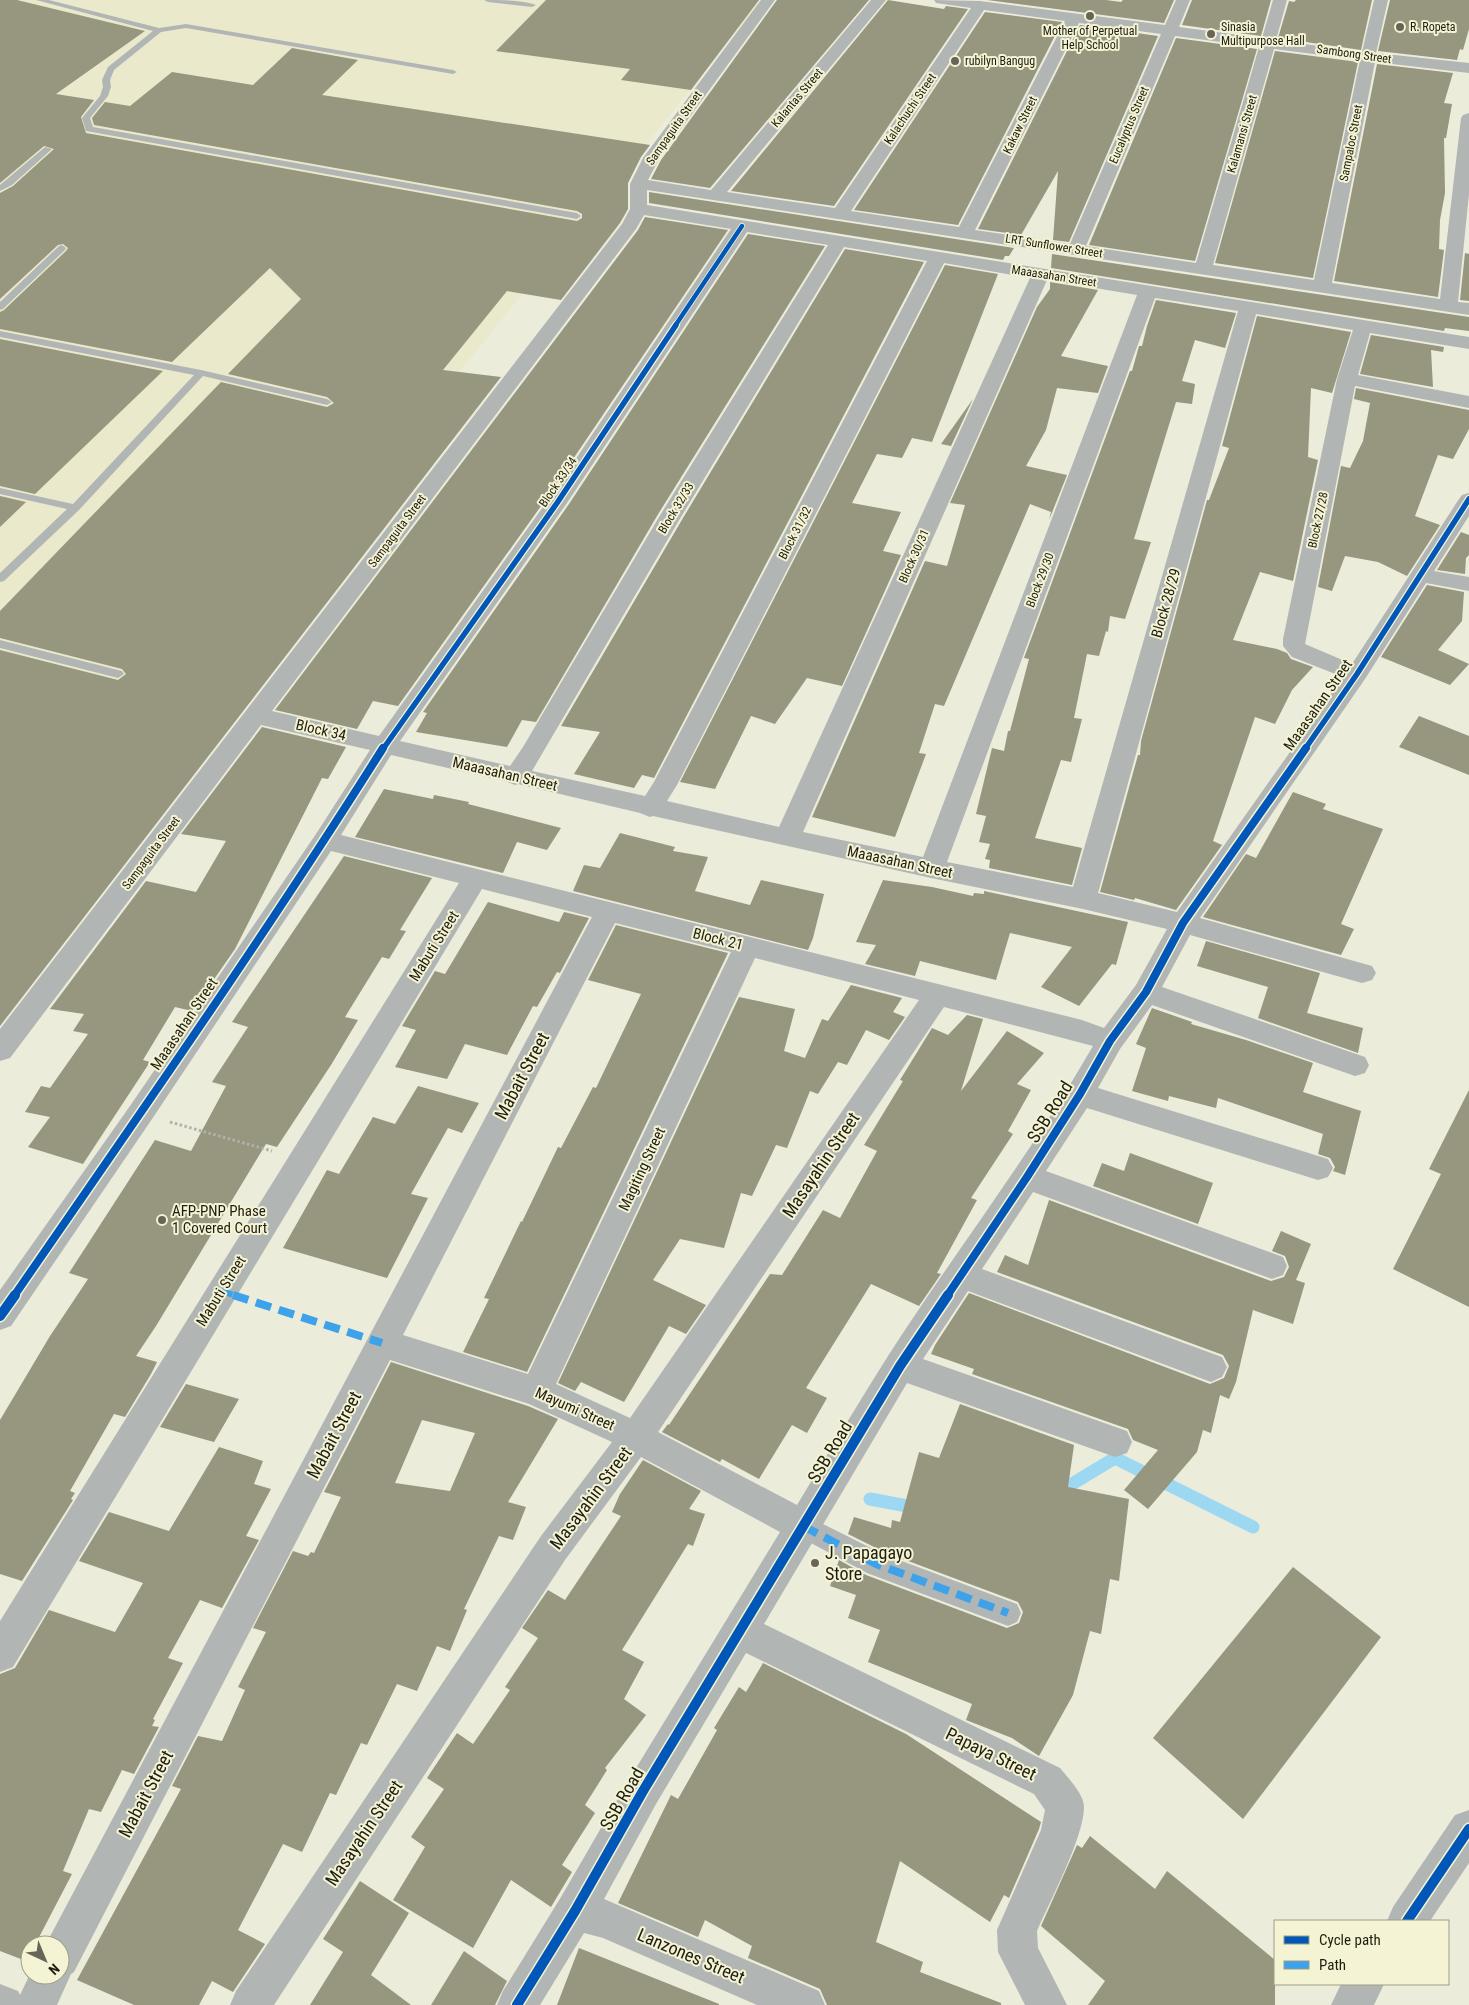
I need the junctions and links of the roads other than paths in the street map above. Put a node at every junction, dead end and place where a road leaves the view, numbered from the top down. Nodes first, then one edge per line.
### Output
1 (40, 0) edge
2 (488, 0) edge
3 (768, 0) edge
4 (879, 0) edge
5 (941, 0) edge
6 (1183, 0) edge
7 (1280, 0) edge
8 (1381, 0) edge
9 (980, 5) junction
10 (532, 6) dead end
11 (1074, 18) junction
12 (159, 30) junction
13 (1169, 31) junction
14 (1269, 42) junction
15 (1368, 57) junction
16 (1469, 68) edge
17 (453, 72) dead end
18 (1469, 118) edge
19 (48, 149) dead end
20 (638, 184) junction
21 (0, 188) edge
22 (716, 195) junction
23 (639, 209) junction
24 (840, 214) junction
25 (577, 216) dead end
26 (742, 226) junction
27 (965, 233) junction
28 (839, 242) junction
29 (62, 248) dead end
30 (1076, 250) junction
31 (938, 258) junction
32 (1203, 269) junction
33 (1041, 274) junction
34 (1322, 287) junction
35 (1148, 291) junction
36 (1448, 306) junction
37 (0, 307) edge
38 (1248, 308) junction
39 (1469, 309) edge
40 (1363, 326) junction
41 (0, 334) edge
42 (1469, 343) edge
43 (202, 372) junction
44 (1347, 379) junction
45 (327, 402) dead end
46 (1469, 402) edge
47 (0, 491) edge
48 (1469, 499) edge
49 (75, 508) junction
50 (1420, 575) junction
51 (0, 578) edge
52 (1469, 584) edge
53 (0, 644) edge
54 (118, 674) dead end
55 (1357, 674) junction
56 (257, 716) junction
57 (385, 745) junction
58 (515, 777) junction
59 (650, 808) junction
60 (788, 838) junction
61 (325, 840) junction
62 (931, 869) junction
63 (476, 878) junction
64 (1083, 899) junction
65 (608, 911) junction
66 (1183, 923) junction
67 (747, 946) junction
68 (1362, 973) dead end
69 (1146, 992) junction
70 (938, 994) junction
71 (1110, 1041) junction
72 (0, 1050) edge
73 (1355, 1065) dead end
74 (1080, 1094) junction
75 (1318, 1168) dead end
76 (1027, 1177) junction
77 (1272, 1266) dead end
78 (962, 1275) junction
79 (0, 1316) edge
80 (382, 1343) junction
81 (900, 1366) junction
82 (1211, 1367) dead end
83 (536, 1391) junction
84 (636, 1437) junction
85 (1115, 1442) dead end
86 (794, 1521) junction
87 (1008, 1613) dead end
88 (740, 1630) junction
89 (0, 1654) edge
90 (1469, 1829) edge
91 (575, 1911) junction
92 (1408, 1920) edge
93 (70, 1939) edge
94 (46, 1985) edge
95 (1363, 1985) edge
96 (0, 2004) edge
97 (4, 2005) edge
98 (36, 2005) edge
99 (250, 2005) edge
100 (517, 2005) edge
101 (805, 2005) edge
102 (1047, 2005) edge
103 (1351, 2005) edge

1 - 12 lane
2 - 10 lane
3 - 20 street, Sampaguita Street
4 - 22 street, Kalantas Street
5 - 9 street, Sambong Street
6 - 13 street, Eucalyptus Street
7 - 14 street, Kalamansi Street
8 - 15 street, Sampaloc Street
9 - 11 street, Sambong Street
9 - 24 street, Kalachuchi Street
11 - 13 street, Sambong Street
11 - 27 street, Kakaw Street
12 - 17 lane
12 - 25 lane
13 - 14 street, Sambong Street
13 - 30 street, Eucalyptus Street
14 - 15 street, Sambong Street
14 - 32 street, Kalamansi Street
15 - 16 street, Sambong Street
15 - 34 street, Sampaloc Street
18 - 36 street
19 - 21 lane
20 - 22 street, LRT Sunflower Street
20 - 23 street, Sampaguita Street
22 - 24 street, LRT Sunflower Street
23 - 26 street, Maaasahan Street
23 - 56 street, Sampaguita Street
24 - 27 street, LRT Sunflower Street
26 - 28 street, Maaasahan Street
26 - 57 street, Block 33/34
27 - 30 street, LRT Sunflower Street
28 - 31 street, Maaasahan Street
28 - 58 street, Block 32/33
29 - 37 lane
30 - 32 street, LRT Sunflower Street
31 - 33 street, Maaasahan Street
31 - 59 street, Block 31/32
32 - 34 street, LRT Sunflower Street
33 - 35 street, Maaasahan Street
33 - 60 street, Block 30/31
34 - 36 street, LRT Sunflower Street
35 - 38 street, Maaasahan Street
35 - 62 street, Block 29/30
36 - 39 street, LRT Sunflower Street
38 - 40 street, Maaasahan Street
38 - 64 street, Block 28/29
40 - 42 street, Maaasahan Street
40 - 44 street, Block 27/28
41 - 43 lane
43 - 45 lane
43 - 49 lane
44 - 46 street
44 - 55 street, Block 27/28
47 - 49 lane
48 - 50 street, Maaasahan Street
49 - 51 lane
50 - 52 street
50 - 55 street, Maaasahan Street
53 - 54 lane
55 - 66 street, Maaasahan Street
56 - 57 street, Block 34
56 - 72 street, Sampaguita Street
57 - 58 street, Maaasahan Street
57 - 61 street, Maaasahan Street
58 - 59 street, Maaasahan Street
59 - 60 street, Maaasahan Street
60 - 62 street, Maaasahan Street
61 - 63 street, Block 21
61 - 79 street, Maaasahan Street
62 - 64 street, Maaasahan Street
63 - 65 street, Block 21
63 - 89 street, Mabuti Street
64 - 66 street, Maaasahan Street
65 - 67 street, Block 21
65 - 80 street, Mabait Street
66 - 68 street
66 - 69 street, SSB Road
67 - 70 street, Block 21
67 - 83 street, Magiting Street
69 - 71 street, SSB Road
69 - 73 street
70 - 71 street, Block 21
70 - 84 street, Masayahin Street
71 - 74 street, SSB Road
74 - 75 street
74 - 76 street, SSB Road
76 - 77 street
76 - 78 street, SSB Road
78 - 81 street, SSB Road
78 - 82 street
80 - 83 street, Mayumi Street
80 - 93 street, Mabait Street
81 - 85 street
81 - 86 street, SSB Road
83 - 84 street, Mayumi Street
84 - 86 street, Mayumi Street
84 - 99 street, Masayahin Street
86 - 87 street
86 - 88 street, SSB Road
88 - 91 street, SSB Road
88 - 102 street, Papaya Street
90 - 92 street
91 - 100 street, SSB Road
91 - 101 street, Lanzones Street
94 - 98 street
95 - 103 street
96 - 97 street

